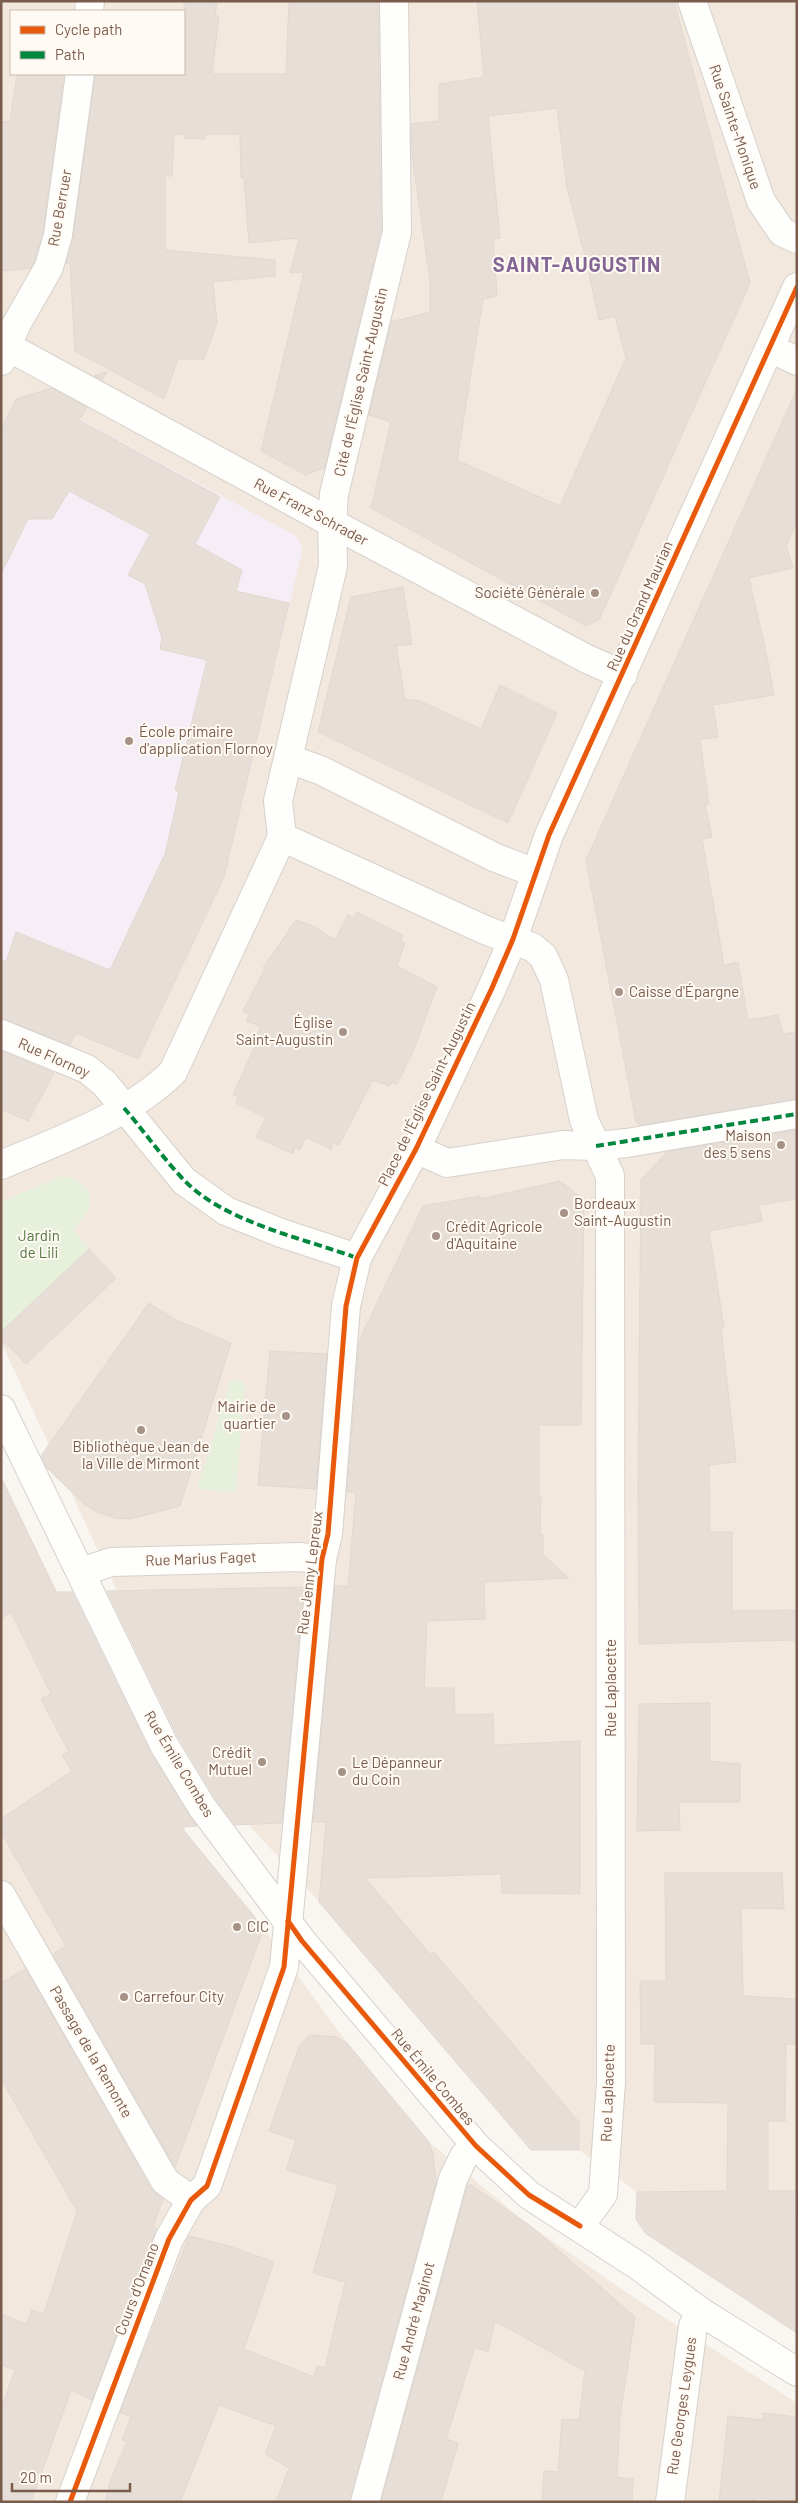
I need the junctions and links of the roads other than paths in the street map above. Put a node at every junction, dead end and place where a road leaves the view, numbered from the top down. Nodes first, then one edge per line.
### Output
1 (394, 1) edge
2 (692, 1) edge
3 (80, 75) edge
4 (797, 239) edge
5 (797, 287) edge
6 (770, 348) junction
7 (3, 350) edge
8 (797, 361) edge
9 (332, 523) junction
10 (623, 675) junction
11 (289, 759) junction
12 (282, 837) junction
13 (536, 873) junction
14 (513, 939) junction
15 (1, 1034) edge
16 (124, 1108) junction
17 (797, 1114) edge
18 (596, 1146) junction
19 (416, 1149) junction
20 (1, 1165) edge
21 (357, 1258) junction
22 (1, 1409) edge
23 (322, 1559) junction
24 (82, 1572) junction
25 (1, 1895) edge
26 (288, 1921) junction
27 (476, 2146) junction
28 (191, 2200) junction
29 (580, 2226) junction
30 (701, 2312) junction
31 (797, 2372) edge
32 (70, 2502) edge
33 (365, 2502) edge
34 (670, 2502) edge

1 - 9 street, Cité de l'Église Saint-Augustin
2 - 4 street, Rue Sainte-Monique
3 - 7 street, Rue Berruer
5 - 6 street, Rue du Grand Maurian
6 - 8 street
6 - 10 street, Rue du Grand Maurian
7 - 9 street, Rue Franz Schrader
9 - 10 street, Rue Franz Schrader
9 - 11 street, Cité de l'Église Saint-Augustin
10 - 13 street, Rue du Grand Maurian
11 - 12 street
11 - 13 street
12 - 14 street
12 - 16 street
13 - 14 street, Rue du Grand Maurian
14 - 18 street
14 - 19 street, Place de l'Église Saint-Augustin
15 - 16 street, Rue Flornoy
16 - 20 street
16 - 21 street
17 - 18 street, Place de l'Église Saint-Augustin
18 - 19 street, Place de l'Église Saint-Augustin
18 - 29 street, Rue Laplacette
19 - 21 street, Place de l'Église Saint-Augustin
21 - 23 street, Rue Jenny Lepreux
22 - 24 street, Rue Émile Combes
23 - 24 street, Rue Marius Faget
23 - 26 street, Rue Jenny Lepreux
24 - 26 street, Rue Émile Combes
25 - 28 street, Passage de la Remonte
26 - 27 street, Rue Émile Combes
26 - 28 street, Cours d'Ornano
27 - 29 street, Rue Émile Combes
27 - 33 street, Rue André Maginot
28 - 32 street, Cours d'Ornano
29 - 30 street, Rue Émile Combes
30 - 31 street, Rue Émile Combes
30 - 34 street, Rue Georges Leygues

